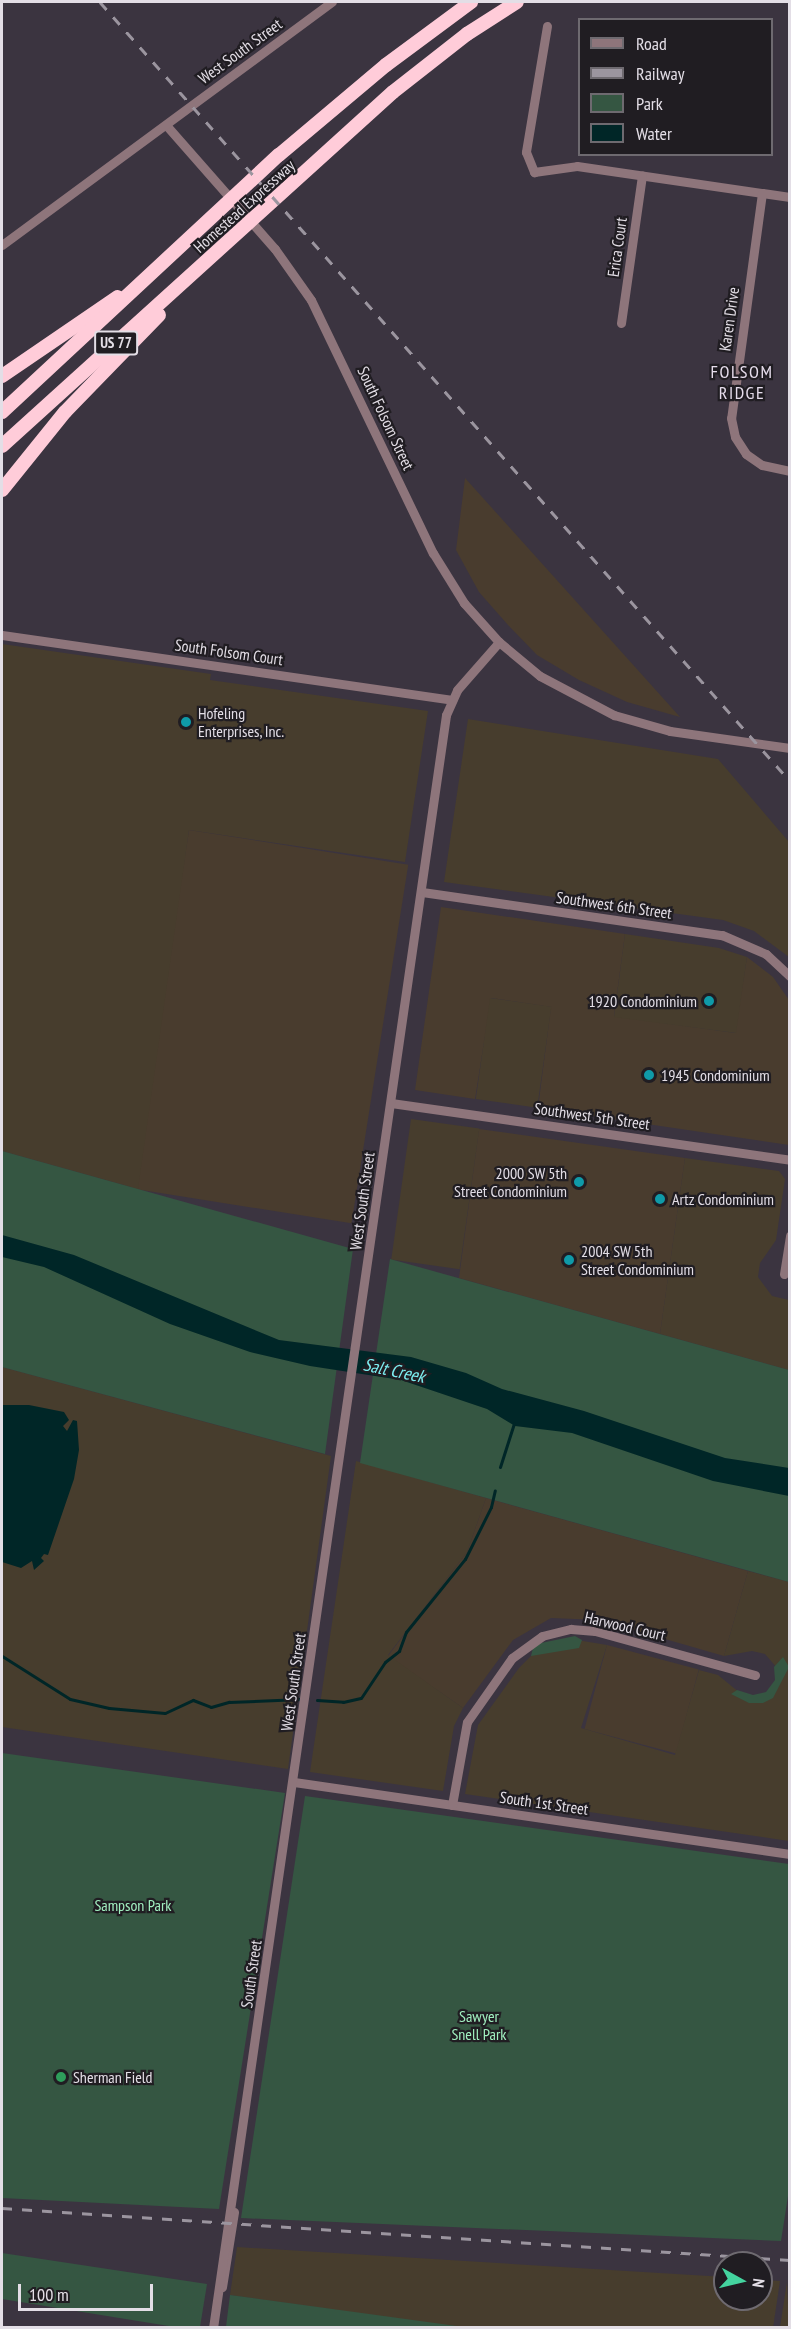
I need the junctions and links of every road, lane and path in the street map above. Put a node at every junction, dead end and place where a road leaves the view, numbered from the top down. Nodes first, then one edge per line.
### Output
1 (332, 2) edge
2 (471, 2) edge
3 (517, 2) edge
4 (547, 26) dead end
5 (166, 125) junction
6 (642, 175) junction
7 (762, 193) junction
8 (789, 196) edge
9 (231, 240) junction
10 (2, 245) edge
11 (157, 271) junction
12 (621, 323) dead end
13 (2, 376) edge
14 (2, 412) edge
15 (2, 446) edge
16 (789, 471) edge
17 (2, 490) edge
18 (2, 635) edge
19 (499, 642) junction
20 (452, 700) junction
21 (789, 748) edge
22 (422, 892) junction
23 (789, 976) edge
24 (391, 1103) junction
25 (789, 1160) edge
26 (789, 1235) edge
27 (784, 1274) dead end
28 (755, 1675) dead end
29 (294, 1782) junction
30 (452, 1805) junction
31 (789, 1854) edge
32 (213, 2328) edge

1 - 5 street, West South Street
2 - 11 highway, Homestead Expressway / US 77
3 - 9 highway, Homestead Expressway / US 77
4 - 6 street
5 - 10 street
5 - 19 street, South Folsom Street
6 - 7 street
6 - 12 street, Erica Court
7 - 8 street
7 - 16 street, Karen Drive
9 - 15 highway, Homestead Expressway / US 77
9 - 17 highway
11 - 13 highway
11 - 14 highway, Homestead Expressway / US 77
18 - 20 street, South Folsom Court
19 - 20 street
19 - 21 street, South Folsom Street
20 - 22 street, West South Street
22 - 23 street, Southwest 6th Street
22 - 24 street, West South Street
24 - 25 street, Southwest 5th Street
24 - 29 street, West South Street
26 - 27 street
28 - 30 street, Harwood Court
29 - 30 street, South 1st Street
29 - 32 street, South Street
30 - 31 street, South 1st Street

